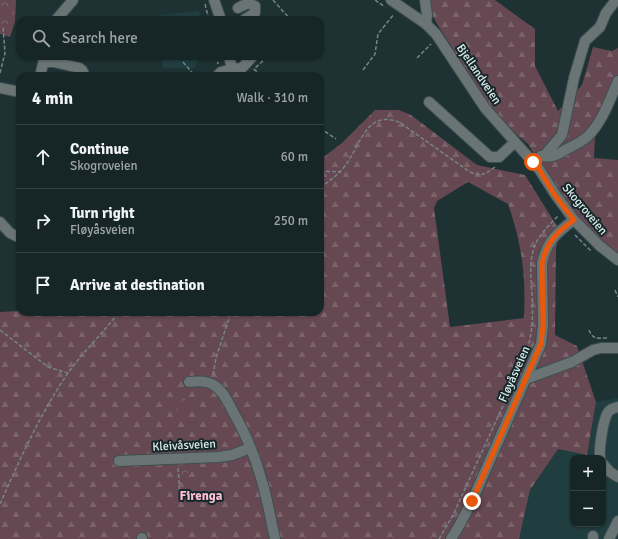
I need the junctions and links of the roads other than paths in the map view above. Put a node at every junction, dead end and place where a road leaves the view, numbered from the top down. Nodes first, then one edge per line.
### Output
1 (73, 0) edge
2 (214, 0) edge
3 (391, 0) edge
4 (425, 0) edge
5 (616, 0) edge
6 (235, 4) edge
7 (59, 16) edge
8 (220, 16) edge
9 (243, 16) edge
10 (250, 16) edge
11 (426, 24) junction
12 (44, 60) edge
13 (47, 60) edge
14 (230, 60) edge
15 (249, 60) edge
16 (232, 68) junction
17 (41, 72) edge
18 (83, 72) edge
19 (221, 72) edge
20 (618, 81) edge
21 (0, 89) edge
22 (16, 91) edge
23 (429, 102) dead end
24 (518, 144) junction
25 (544, 156) junction
26 (539, 169) joint
27 (574, 220) junction
28 (0, 222) edge
29 (16, 236) edge
30 (618, 260) edge
31 (618, 348) edge
32 (526, 379) junction
33 (189, 382) dead end
34 (618, 407) edge
35 (250, 448) junction
36 (600, 455) edge
37 (119, 461) dead end
38 (606, 467) edge
39 (618, 477) edge
40 (618, 521) edge
41 (275, 539) edge
42 (451, 539) edge
43 (609, 539) edge

1 - 7 street
2 - 8 street
3 - 11 street, Bjellandveien
4 - 11 street
5 - 25 street
6 - 9 street
6 - 10 street
11 - 24 street, Bjellandveien
12 - 17 street
13 - 18 street
14 - 16 street
15 - 16 street
16 - 19 street
20 - 25 street
21 - 22 street
23 - 24 street
24 - 25 street
24 - 26 street, Bjellandveien
26 - 27 street, Skogroveien
27 - 30 street, Skogroveien
27 - 32 street, Fløyåsveien
28 - 29 street
31 - 32 street
32 - 42 street, Fløyåsveien
33 - 35 street
34 - 36 street
35 - 37 street, Kleivåsveien
35 - 41 street
38 - 39 street
40 - 43 street

